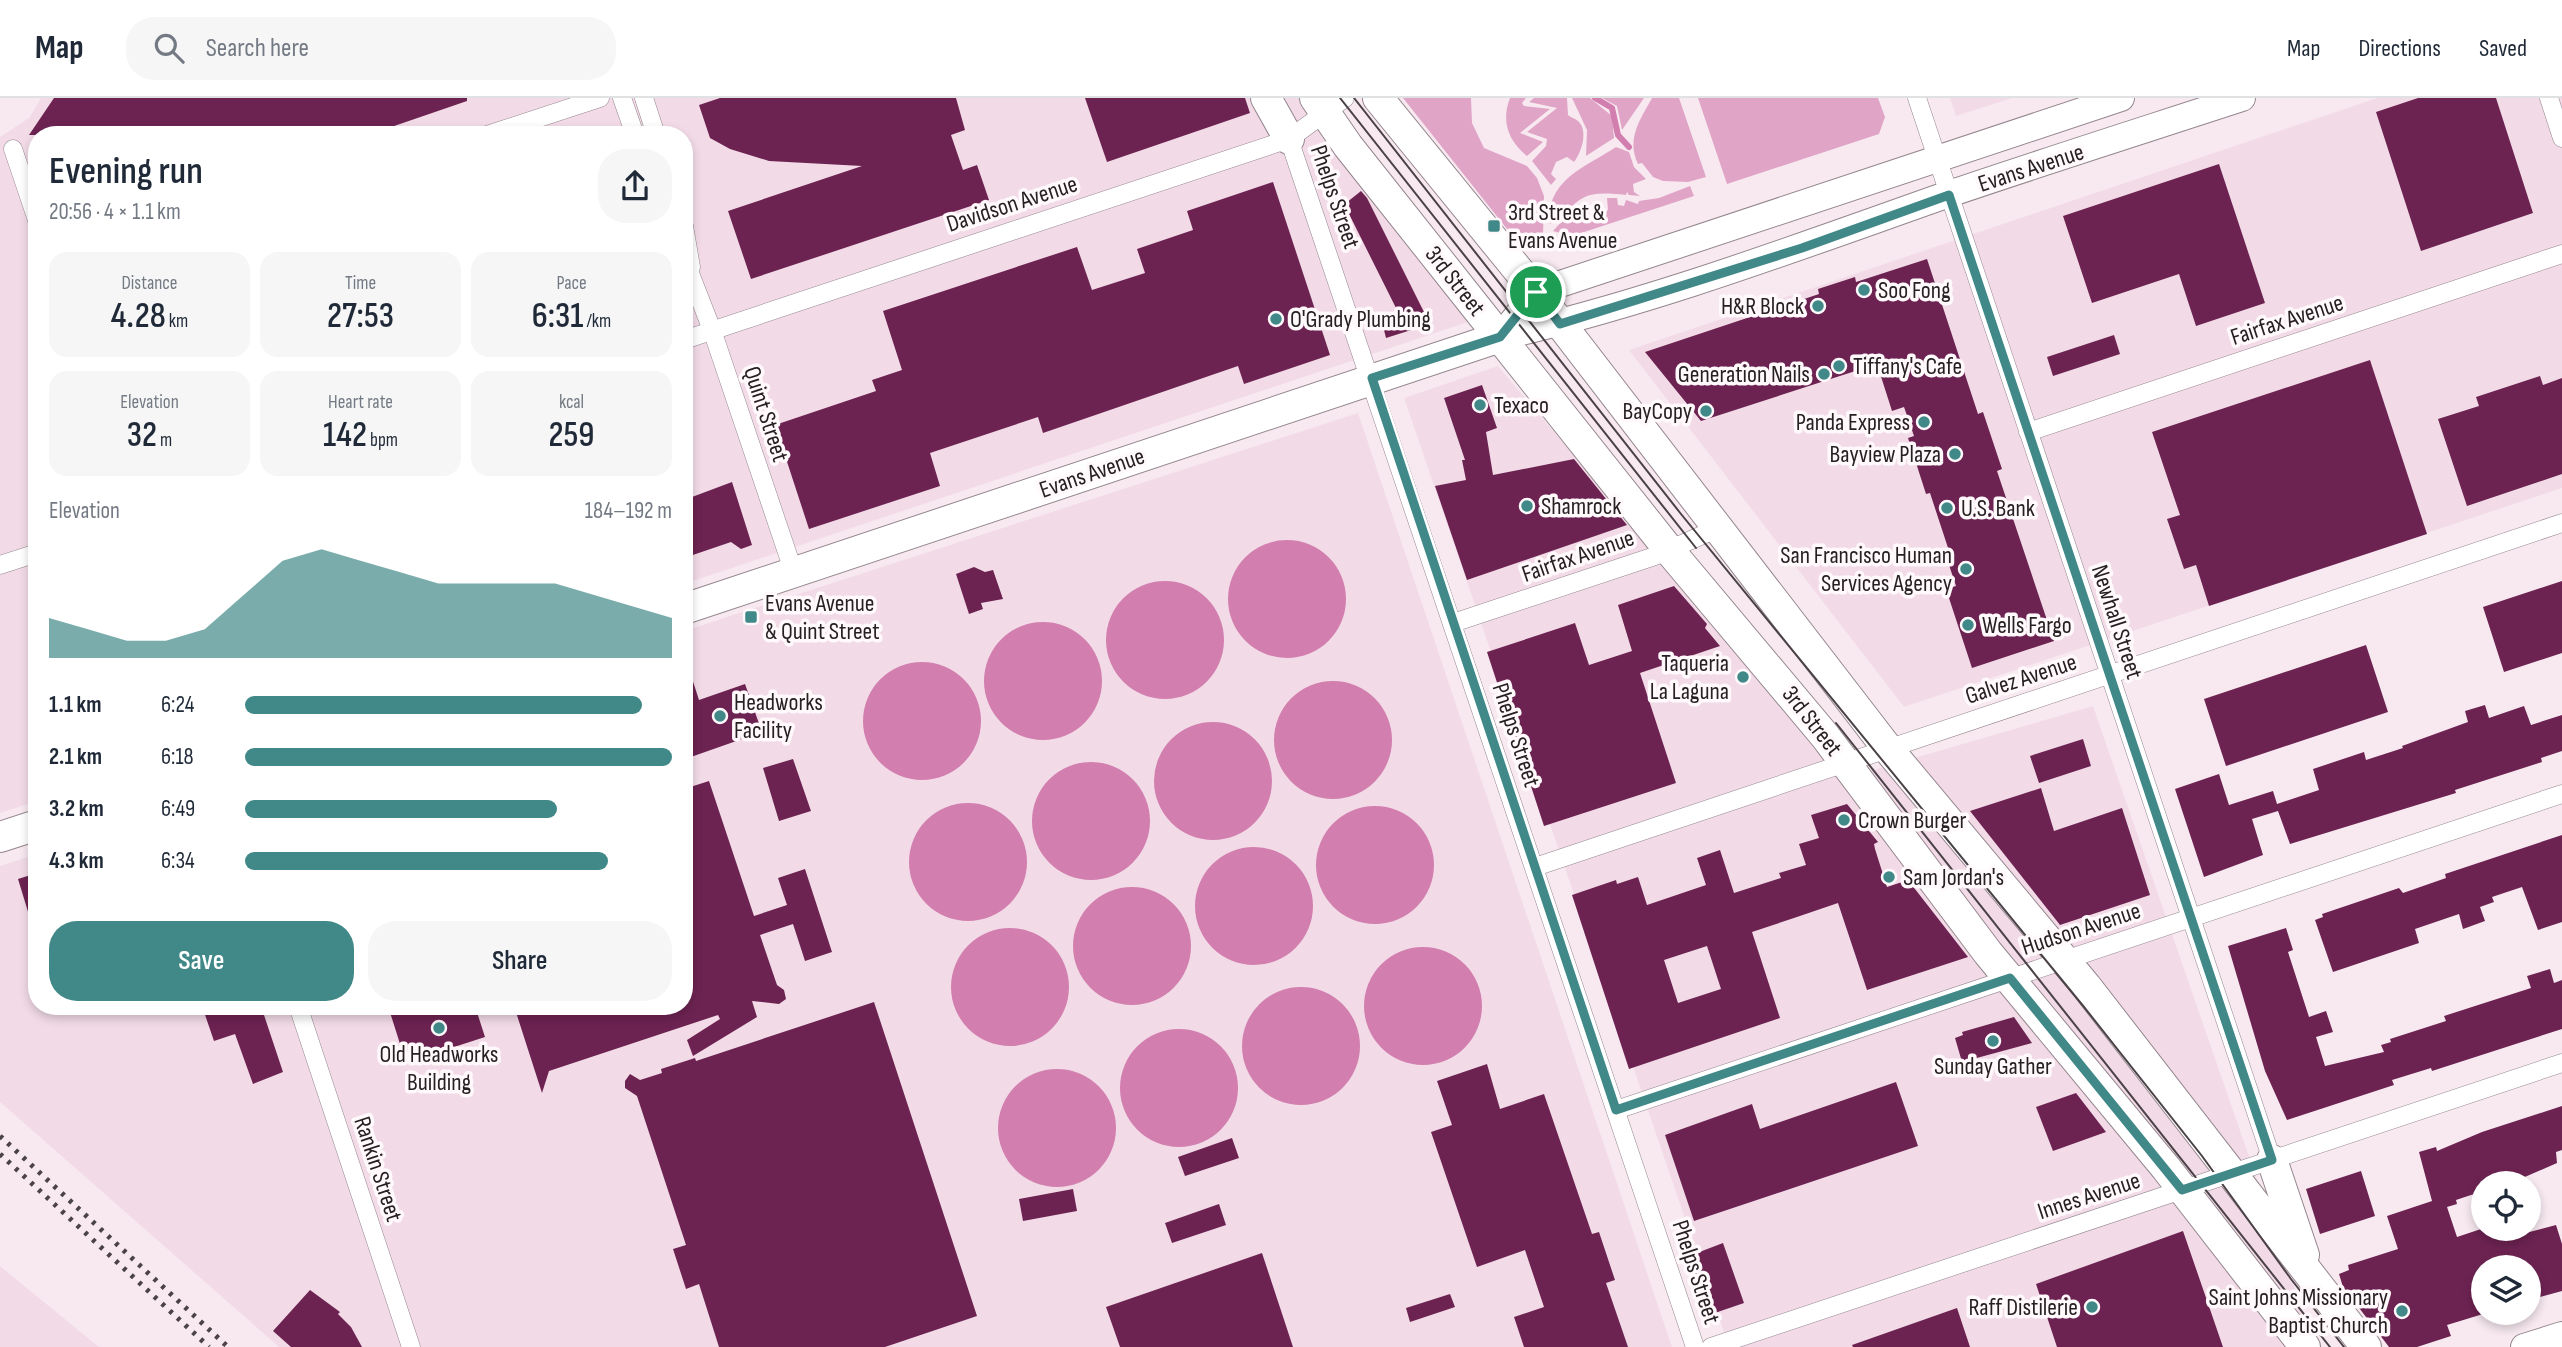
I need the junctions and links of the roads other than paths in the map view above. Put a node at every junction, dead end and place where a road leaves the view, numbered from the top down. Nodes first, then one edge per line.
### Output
1 (600, 98) edge
2 (622, 98) edge
3 (643, 98) edge
4 (1265, 98) edge
5 (1378, 98) edge
6 (1917, 98) edge
7 (2121, 98) edge
8 (2242, 98) edge
9 (2549, 98) edge
10 (1328, 103) edge
11 (514, 126) edge
12 (632, 126) edge
13 (653, 126) edge
14 (2562, 138) edge
15 (1289, 139) junction
16 (13, 149) dead end
17 (1937, 158) junction
18 (28, 193) edge
19 (1949, 195) junction
20 (2562, 254) edge
21 (693, 278) edge
22 (1536, 292) junction
23 (1560, 324) junction
24 (712, 330) junction
25 (693, 337) edge
26 (1500, 337) junction
27 (1372, 378) junction
28 (2028, 432) junction
29 (2562, 523) edge
30 (1716, 529) junction
31 (1669, 550) junction
32 (28, 556) edge
33 (0, 565) edge
34 (794, 573) junction
35 (693, 607) edge
36 (1453, 623) junction
37 (2109, 675) junction
38 (1888, 749) junction
39 (1844, 764) junction
40 (2562, 794) edge
41 (28, 828) edge
42 (0, 837) edge
43 (1535, 867) junction
44 (2189, 919) junction
45 (2064, 960) junction
46 (2010, 978) junction
47 (301, 1015) edge
48 (2562, 1063) edge
49 (1616, 1110) junction
50 (2272, 1160) junction
51 (2232, 1173) junction
52 (2182, 1190) junction
53 (2312, 1279) junction
54 (2562, 1335) edge
55 (411, 1347) edge
56 (1695, 1347) edge
57 (1711, 1347) edge
58 (2305, 1347) edge
59 (2366, 1347) edge
60 (2524, 1347) edge

1 - 11 street
2 - 12 street
3 - 13 street
4 - 15 main road
5 - 22 main road, 3rd Street
6 - 17 street, Newhall Street
7 - 17 main road, Evans Avenue
8 - 19 main road, Evans Avenue
9 - 14 street
10 - 15 street, Davidson Avenue
10 - 26 main road, 3rd Street
15 - 24 street, Davidson Avenue
15 - 27 street, Phelps Street
16 - 18 street
17 - 19 street, Newhall Street
17 - 22 main road, Evans Avenue
19 - 23 main road, Evans Avenue
19 - 28 street, Newhall Street
20 - 28 street, Fairfax Avenue
21 - 24 street, Quint Street
22 - 23 main road, 3rd Street
22 - 26 main road
23 - 26 main road, Evans Avenue
23 - 30 main road, 3rd Street
24 - 25 street, Davidson Avenue
24 - 34 street, Quint Street
26 - 27 main road, Evans Avenue
26 - 31 main road, 3rd Street
27 - 34 main road, Evans Avenue
27 - 36 street, Phelps Street
28 - 37 street, Newhall Street
29 - 37 street, Galvez Avenue
30 - 31 street, Fairfax Avenue
30 - 38 main road, 3rd Street
31 - 36 street, Fairfax Avenue
31 - 39 main road, 3rd Street
32 - 33 street
34 - 35 main road, Evans Avenue
36 - 43 street, Phelps Street
37 - 38 street, Galvez Avenue
37 - 44 street, Newhall Street
38 - 39 street, Galvez Avenue
38 - 45 main road, 3rd Street
39 - 43 street, Galvez Avenue
39 - 46 main road, 3rd Street
40 - 44 street, Hudson Avenue
41 - 42 main road
43 - 49 street, Phelps Street
44 - 45 street, Hudson Avenue
44 - 50 street, Newhall Street
45 - 46 street, Hudson Avenue
45 - 51 main road, 3rd Street
46 - 49 street, Hudson Avenue
46 - 52 main road, 3rd Street
47 - 55 street, Rankin Street
48 - 50 street, Innes Avenue
49 - 56 street, Phelps Street
50 - 51 street, Innes Avenue
50 - 53 main road
51 - 52 street, Innes Avenue
51 - 53 main road, 3rd Street
52 - 57 street, Innes Avenue
52 - 58 main road, 3rd Street
53 - 59 main road, 3rd Street
54 - 60 main road

